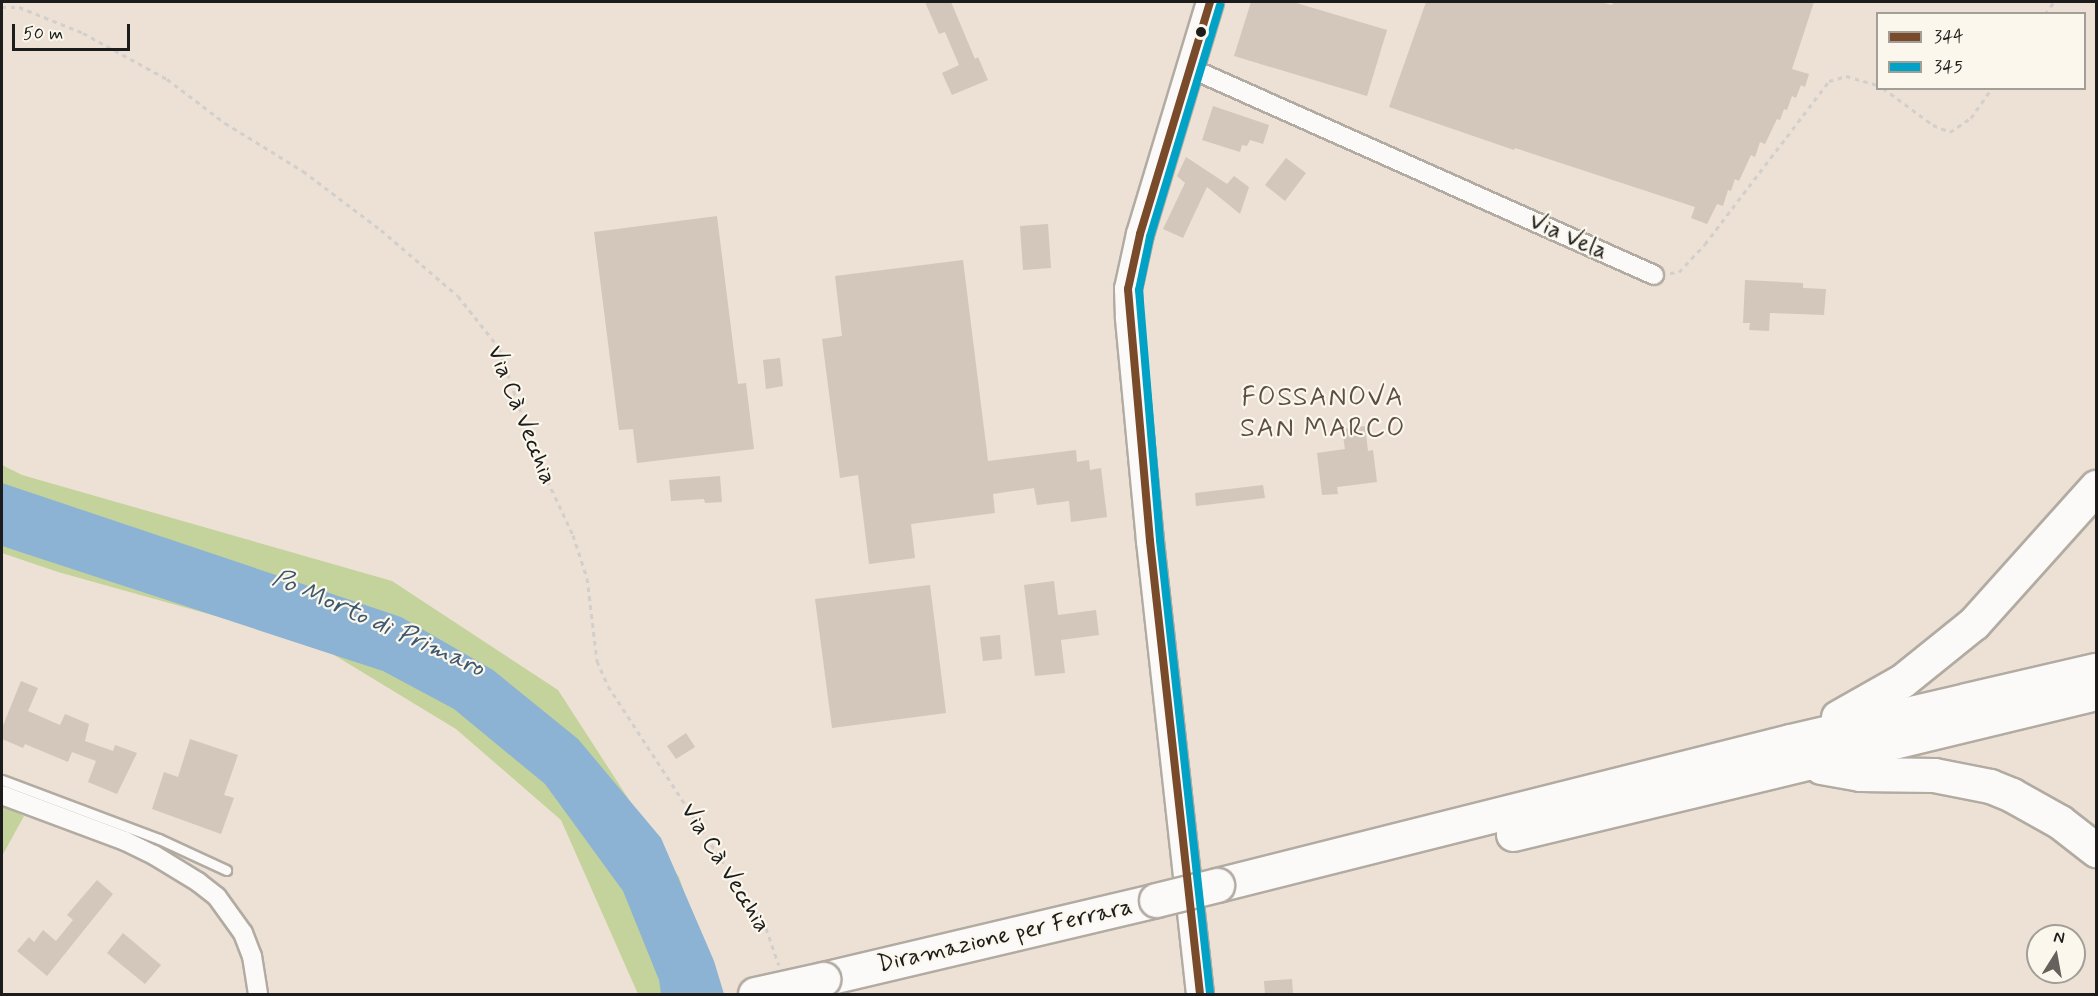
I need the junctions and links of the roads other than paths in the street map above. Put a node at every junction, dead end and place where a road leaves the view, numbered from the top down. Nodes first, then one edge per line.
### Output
1 (1210, 2) edge
2 (1190, 68) junction
3 (1654, 275) road end
4 (2097, 488) edge
5 (2097, 670) edge
6 (2097, 693) edge
7 (1799, 753) junction
8 (2, 780) edge
9 (14, 795) edge
10 (133, 837) junction
11 (2097, 850) edge
12 (226, 870) dead end
13 (832, 987) edge
14 (258, 994) edge
15 (755, 994) edge
16 (1200, 994) edge

1 - 2 main road
2 - 3 street, Via Vela
2 - 16 main road
4 - 7 highway
5 - 7 highway
6 - 7 highway
7 - 11 highway
7 - 13 highway, Diramazione per Ferrara
8 - 9 lane
9 - 10 street
10 - 12 lane
10 - 14 street
13 - 15 highway, Diramazione per Ferrara, bridge

